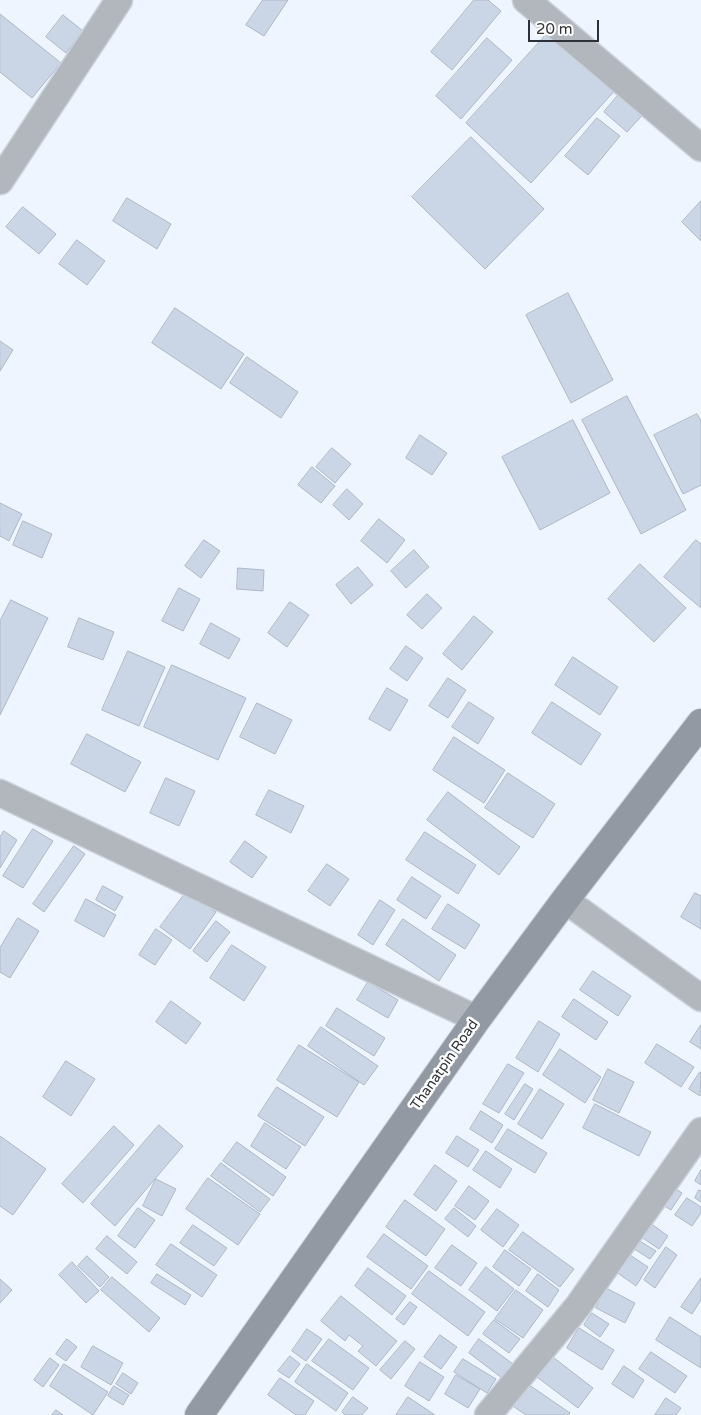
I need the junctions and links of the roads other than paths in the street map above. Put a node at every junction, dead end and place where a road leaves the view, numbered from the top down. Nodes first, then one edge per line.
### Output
1 (119, 0) edge
2 (526, 0) edge
3 (701, 148) edge
4 (0, 181) edge
5 (701, 723) edge
6 (0, 793) edge
7 (565, 900) junction
8 (701, 998) edge
9 (477, 1019) junction
10 (701, 1131) edge
11 (199, 1415) edge
12 (488, 1415) edge

1 - 4 street
2 - 3 street
5 - 7 main road, Thanatpin Road
6 - 9 street
7 - 8 street
7 - 9 main road, Thanatpin Road
9 - 11 main road, Thanatpin Road
10 - 12 street

